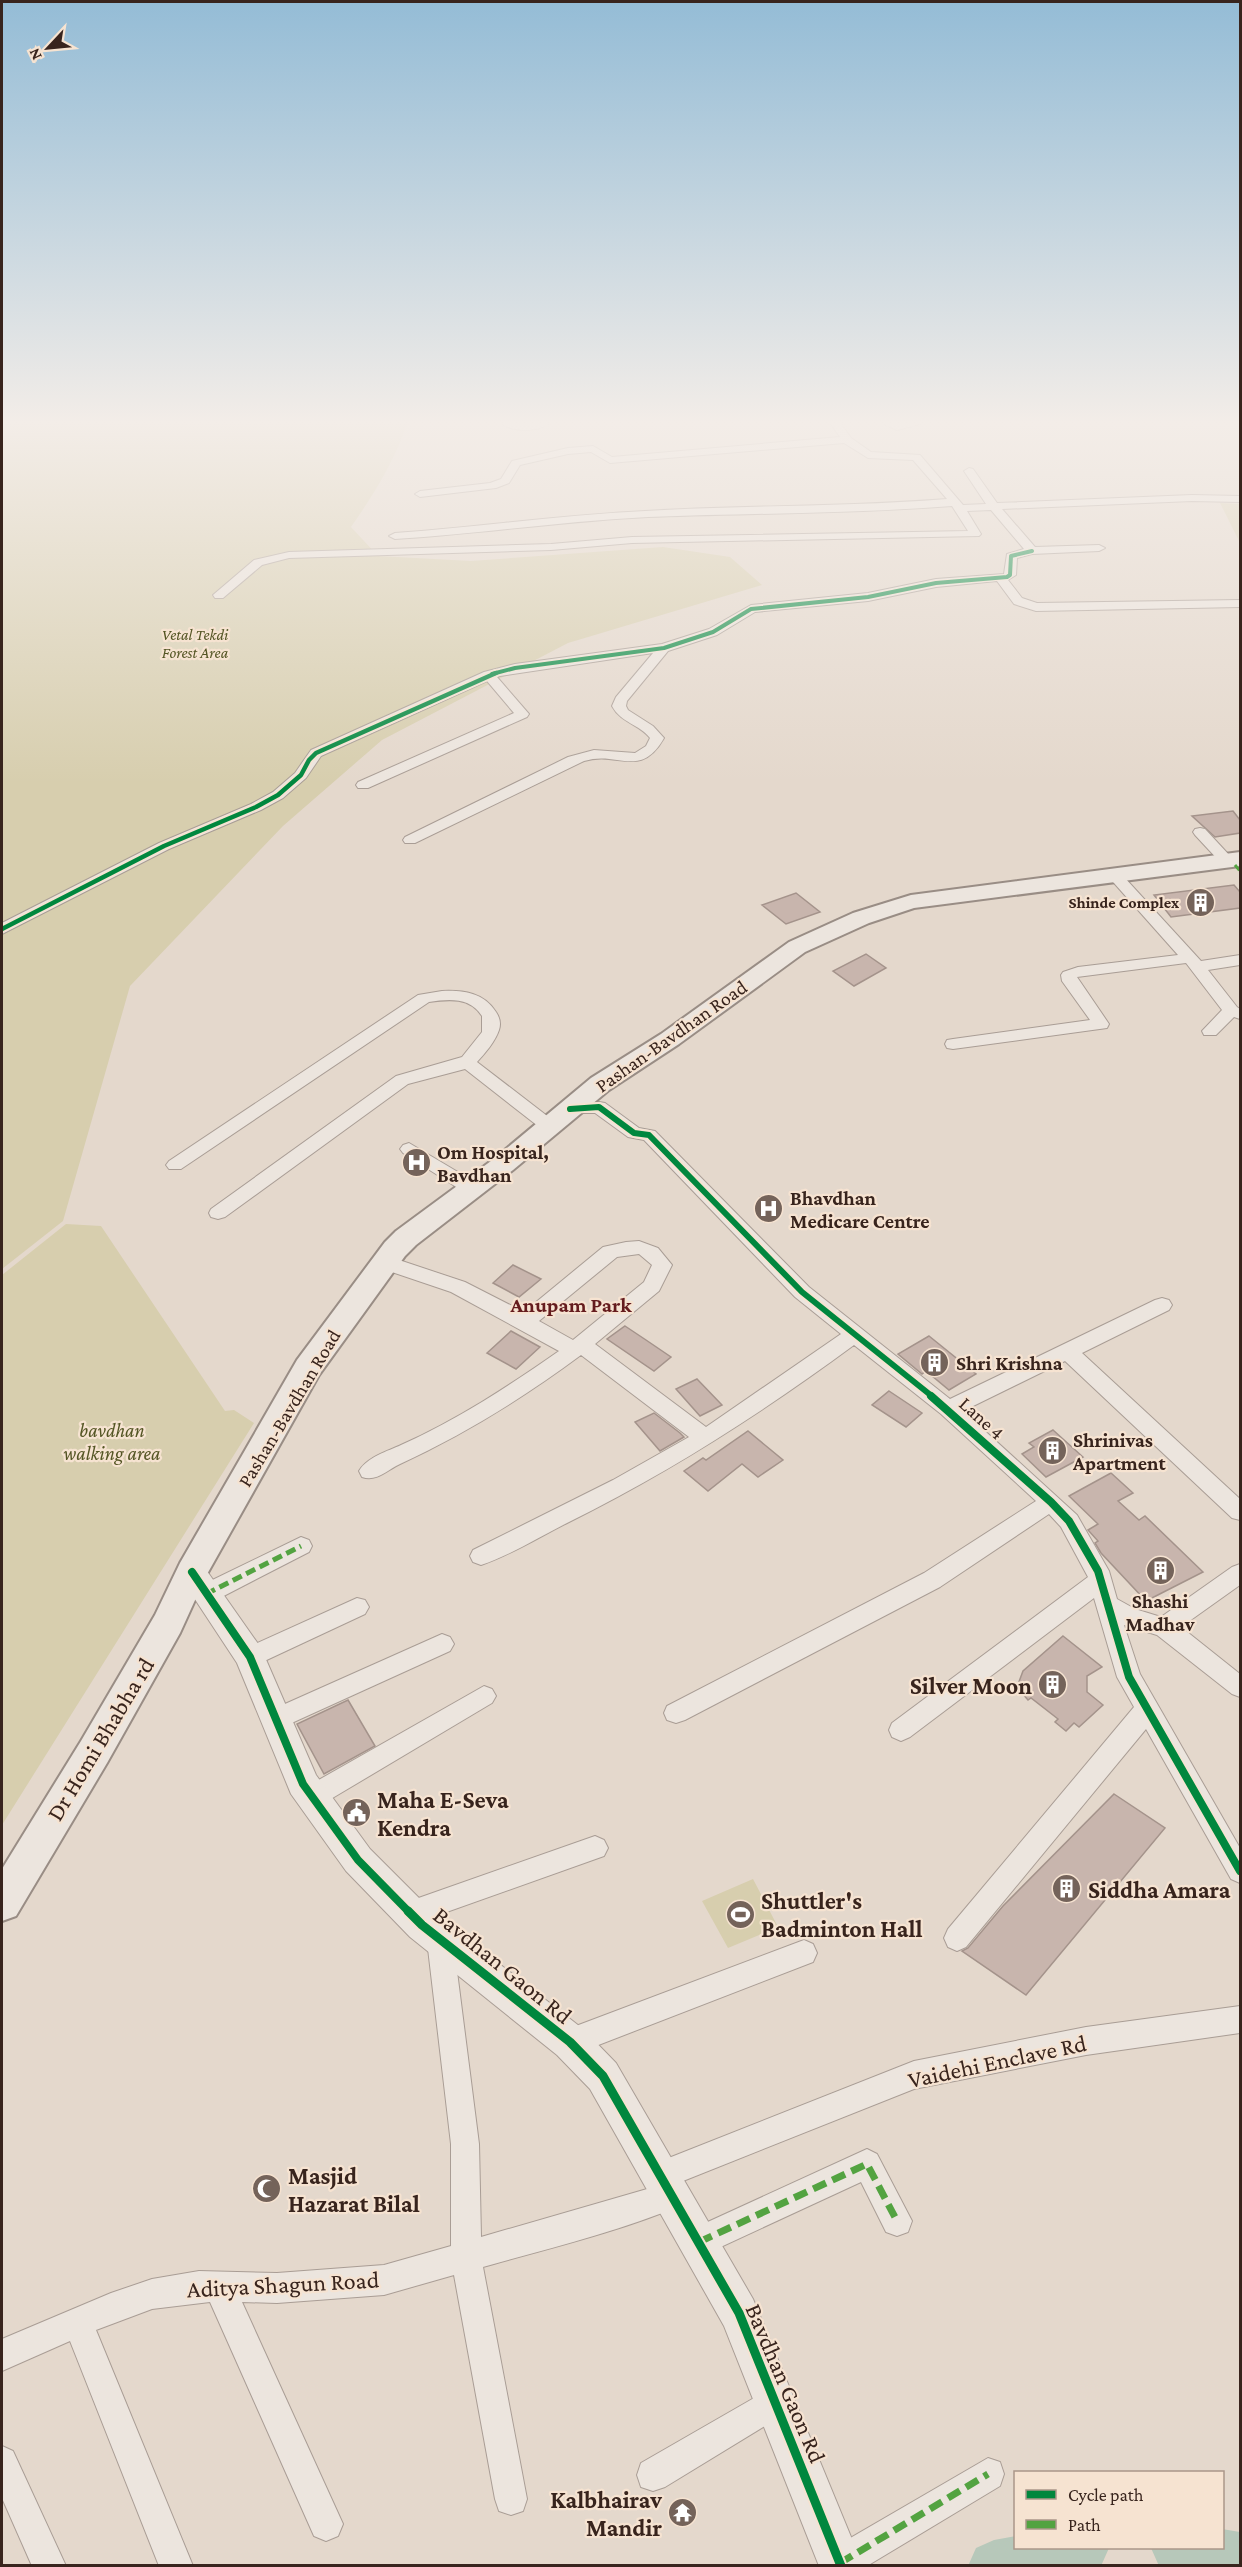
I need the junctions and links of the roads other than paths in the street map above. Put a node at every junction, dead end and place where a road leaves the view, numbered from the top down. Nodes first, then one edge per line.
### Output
1 (593, 544) edge
2 (1026, 544) edge
3 (1099, 548) dead end
4 (1032, 551) junction
5 (1000, 578) junction
6 (219, 595) dead end
7 (1240, 604) edge
8 (664, 648) junction
9 (489, 675) junction
10 (363, 785) dead end
11 (1200, 832) dead end
12 (410, 840) dead end
13 (1236, 864) edge
14 (1119, 880) junction
15 (1076, 881) junction
16 (2, 929) edge
17 (1240, 960) edge
18 (1193, 962) junction
19 (1236, 1012) edge
20 (1210, 1031) dead end
21 (953, 1044) dead end
22 (467, 1062) junction
23 (594, 1088) junction
24 (570, 1109) junction
25 (549, 1126) junction
26 (649, 1135) junction
27 (410, 1149) dead end
28 (175, 1165) dead end
29 (471, 1188) junction
30 (218, 1213) dead end
31 (384, 1262) junction
32 (1162, 1305) dead end
33 (525, 1322) junction
34 (853, 1335) junction
35 (578, 1347) junction
36 (1067, 1351) junction
37 (948, 1409) junction
38 (705, 1438) junction
39 (370, 1471) dead end
40 (1051, 1502) junction
41 (1240, 1512) edge
42 (301, 1546) dead end
43 (481, 1556) dead end
44 (1240, 1573) edge
45 (1101, 1580) junction
46 (199, 1583) junction
47 (1108, 1605) junction
48 (357, 1607) dead end
49 (1164, 1627) junction
50 (442, 1644) dead end
51 (250, 1657) junction
52 (1240, 1686) edge
53 (484, 1696) dead end
54 (1148, 1708) junction
55 (676, 1713) dead end
56 (276, 1719) junction
57 (901, 1730) dead end
58 (310, 1798) junction
59 (595, 1848) dead end
60 (1240, 1871) edge
61 (2, 1903) edge
62 (410, 1913) junction
63 (957, 1938) dead end
64 (440, 1940) junction
65 (804, 1953) dead end
66 (1240, 2020) edge
67 (570, 2042) junction
68 (667, 2185) junction
69 (897, 2221) dead end
70 (699, 2242) junction
71 (466, 2257) junction
72 (219, 2286) junction
73 (78, 2323) junction
74 (2, 2355) edge
75 (775, 2402) junction
76 (2, 2463) edge
77 (988, 2474) dead end
78 (653, 2475) dead end
79 (511, 2499) dead end
80 (326, 2524) dead end
81 (840, 2564) edge
82 (49, 2565) edge
83 (176, 2565) edge

1 - 6 street
2 - 4 street
3 - 4 street
4 - 5 street
5 - 7 street
5 - 8 street
8 - 9 street
8 - 12 street
9 - 10 street
9 - 16 street
11 - 13 street
13 - 14 main road, Pashan-Bavdhan Road
13 - 15 main road, Pashan-Bavdhan Road
14 - 15 main road, Pashan-Bavdhan Road
14 - 18 street
15 - 23 main road, Pashan-Bavdhan Road
17 - 18 street
18 - 19 street
18 - 21 street
19 - 20 street
22 - 25 street
22 - 28 street
22 - 30 street
23 - 24 main road, Pashan-Bavdhan Road
23 - 26 street, Lane 4
24 - 25 main road, Pashan-Bavdhan Road
24 - 26 street, Lane 4
25 - 29 main road, Pashan-Bavdhan Road
26 - 34 street, Lane 4
27 - 29 street
29 - 31 main road, Pashan-Bavdhan Road
31 - 33 street
31 - 46 main road, Pashan-Bavdhan Road
32 - 36 street
33 - 35 street
33 - 35 street
34 - 37 street, Lane 4
34 - 38 street
35 - 38 street
35 - 39 street
36 - 37 street
36 - 41 street
37 - 40 street, Lane 4
38 - 43 street
40 - 45 street, Lane 4
40 - 55 street
42 - 46 street
44 - 49 street
45 - 47 street, Lane 4
45 - 57 street
46 - 51 street, Bavdhan Gaon Rd
46 - 61 main road, Dr Homi Bhabha rd
47 - 49 street
47 - 54 street, Lane 4
48 - 51 street
49 - 52 street
50 - 56 street
51 - 56 street, Bavdhan Gaon Rd
53 - 58 street
54 - 60 street, Lane 4
54 - 63 street
56 - 58 street, Bavdhan Gaon Rd
58 - 62 street, Bavdhan Gaon Rd
59 - 62 street
62 - 64 street, Bavdhan Gaon Rd
64 - 67 street, Bavdhan Gaon Rd
64 - 71 street
65 - 67 street
66 - 68 street, Vaidehi Enclave Rd
67 - 68 street, Bavdhan Gaon Rd
68 - 70 street, Bavdhan Gaon Rd
68 - 71 street, Aditya Shagun Road
69 - 70 street
70 - 75 street, Bavdhan Gaon Rd
71 - 72 street, Aditya Shagun Road
71 - 79 street
72 - 73 street, Aditya Shagun Road
72 - 80 street
73 - 74 street, Aditya Shagun Road
73 - 83 street
75 - 78 street
75 - 81 street, Bavdhan Gaon Rd
76 - 82 street
77 - 81 street

